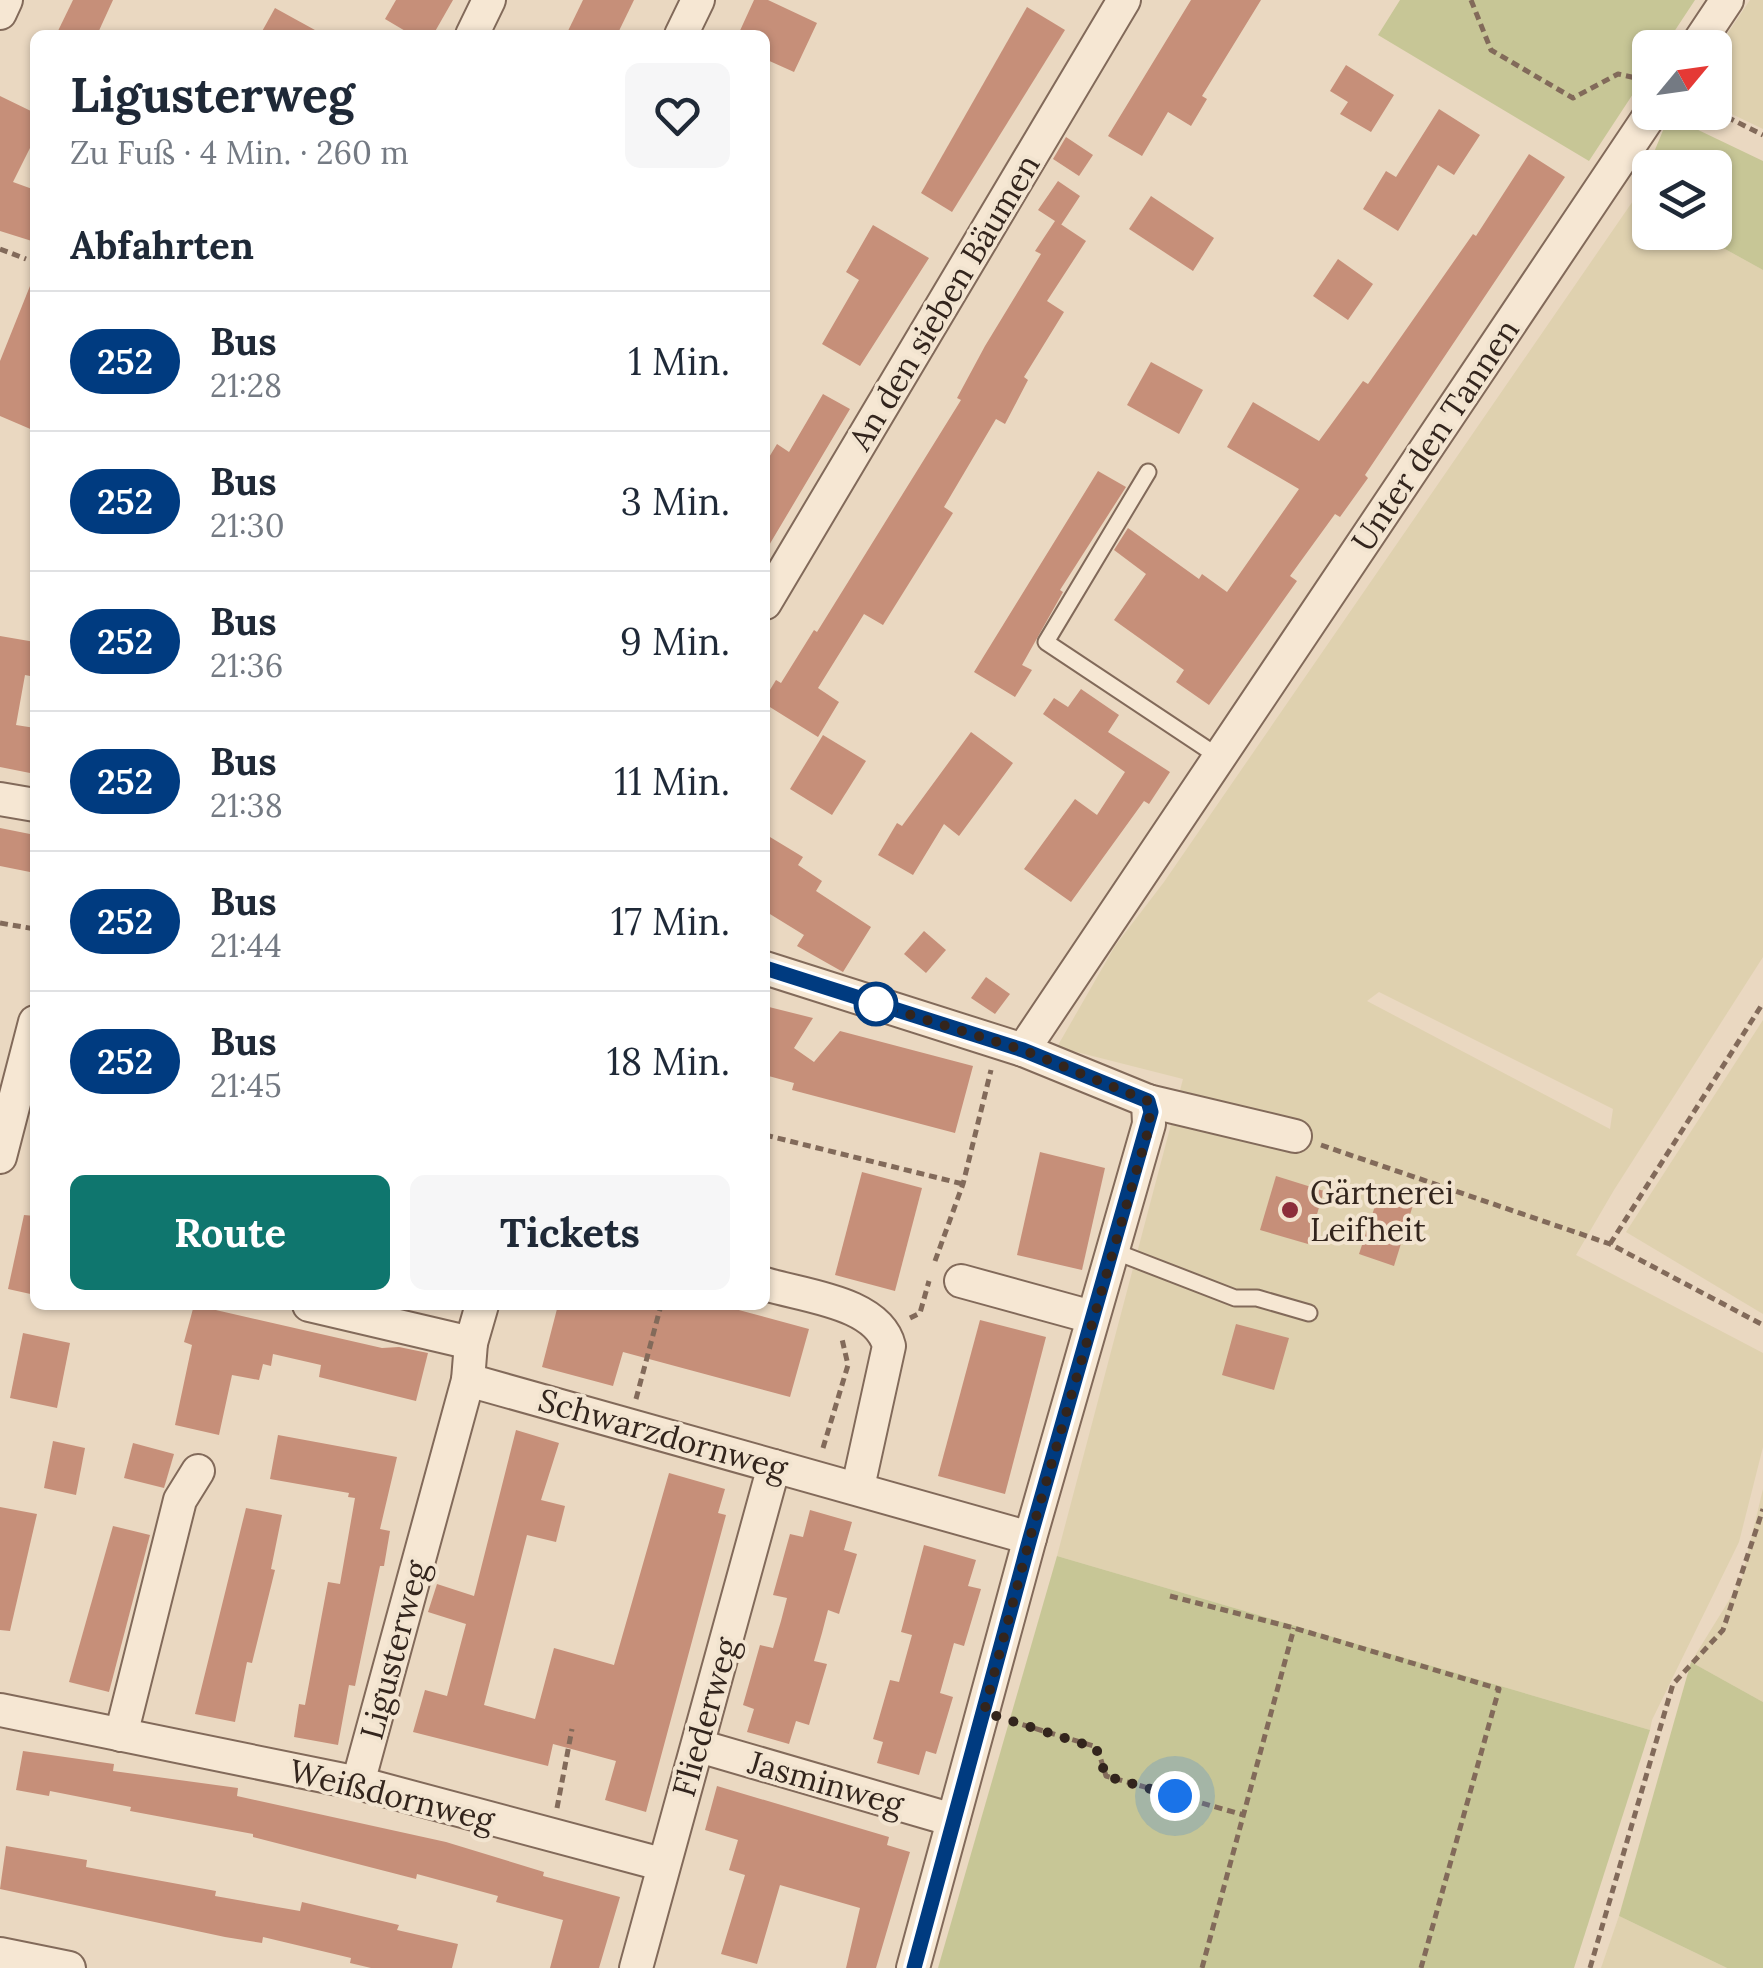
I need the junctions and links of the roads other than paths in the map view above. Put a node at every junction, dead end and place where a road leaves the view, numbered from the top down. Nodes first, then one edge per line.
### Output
1 (6, 0) edge
2 (489, 0) edge
3 (698, 0) edge
4 (1124, 0) edge
5 (1727, 0) edge
6 (0, 13) edge
7 (474, 30) edge
8 (683, 30) edge
9 (1707, 30) edge
10 (1640, 130) edge
11 (1148, 472) dead end
12 (770, 595) edge
13 (1219, 757) junction
14 (0, 799) edge
15 (30, 804) edge
16 (770, 970) edge
17 (30, 1041) edge
18 (1009, 1047) junction
19 (1148, 1101) junction
20 (1295, 1136) road end
21 (0, 1157) edge
22 (1111, 1250) junction
23 (961, 1282) dead end
24 (770, 1285) edge
25 (330, 1310) edge
26 (481, 1310) edge
27 (1309, 1312) dead end
28 (1092, 1317) junction
29 (471, 1343) junction
30 (468, 1380) junction
31 (774, 1466) junction
32 (198, 1471) dead end
33 (858, 1488) junction
34 (1030, 1538) junction
35 (0, 1710) edge
36 (122, 1735) junction
37 (699, 1746) junction
38 (358, 1783) junction
39 (952, 1820) junction
40 (661, 1864) junction
41 (0, 1954) edge
42 (69, 1968) edge
43 (636, 1968) edge
44 (914, 1968) edge

1 - 6 street
2 - 7 street
3 - 8 street
4 - 12 street, An den sieben Bäumen
5 - 9 street
10 - 13 street, Unter den Tannen
11 - 13 lane
13 - 18 street, Unter den Tannen
14 - 15 street
16 - 18 street
17 - 21 street
18 - 19 street
19 - 20 street
19 - 22 street
22 - 27 lane
22 - 28 street
23 - 28 street
24 - 33 street
25 - 29 street
26 - 29 street, Ligusterweg
28 - 34 street
29 - 30 street, Ligusterweg
30 - 31 street, Schwarzdornweg
30 - 38 street, Ligusterweg
31 - 33 street, Schwarzdornweg
31 - 37 street, Fliederweg
32 - 36 street
33 - 34 street, Schwarzdornweg
34 - 39 street
35 - 36 street, Weißdornweg
36 - 38 street, Weißdornweg
37 - 39 street, Jasminweg
37 - 40 street, Fliederweg
38 - 40 street, Weißdornweg
39 - 44 street
40 - 43 street, Fliederweg
41 - 42 street

